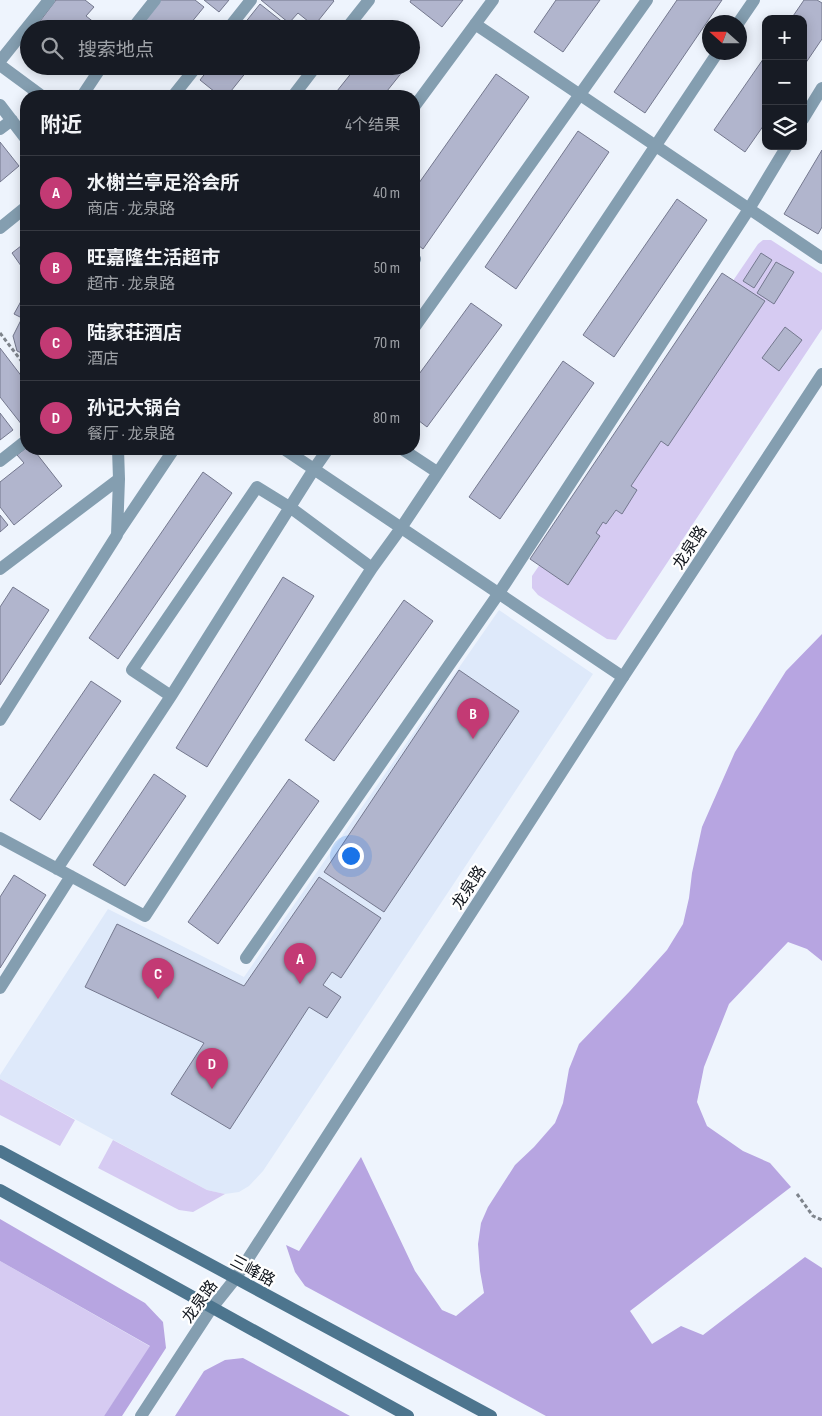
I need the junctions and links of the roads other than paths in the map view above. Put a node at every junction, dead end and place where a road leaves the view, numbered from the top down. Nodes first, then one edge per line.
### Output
1 (49, 0) edge
2 (155, 0) edge
3 (251, 0) edge
4 (369, 0) edge
5 (493, 0) edge
6 (647, 0) edge
7 (754, 0) edge
8 (744, 15) edge
9 (33, 20) edge
10 (139, 20) edge
11 (235, 20) edge
12 (353, 20) edge
13 (475, 24) junction
14 (20, 36) edge
15 (713, 60) edge
16 (0, 61) edge
17 (0, 65) edge
18 (96, 75) edge
19 (190, 75) edge
20 (309, 75) edge
21 (822, 88) edge
22 (34, 90) edge
23 (86, 90) edge
24 (178, 90) edge
25 (298, 90) edge
26 (580, 94) junction
27 (420, 99) edge
28 (0, 105) edge
29 (807, 112) edge
30 (12, 120) junction
31 (0, 129) edge
32 (20, 131) edge
33 (655, 144) junction
34 (785, 150) edge
35 (749, 209) junction
36 (20, 212) edge
37 (0, 228) edge
38 (822, 258) edge
39 (420, 320) edge
40 (822, 374) edge
41 (20, 445) edge
42 (118, 455) edge
43 (170, 455) edge
44 (293, 455) edge
45 (324, 455) edge
46 (411, 455) edge
47 (0, 461) edge
48 (314, 469) junction
49 (437, 472) junction
50 (119, 479) junction
51 (290, 508) junction
52 (400, 528) junction
53 (117, 535) junction
54 (372, 568) junction
55 (0, 569) edge
56 (499, 593) junction
57 (623, 677) junction
58 (172, 696) junction
59 (0, 720) edge
60 (0, 838) edge
61 (57, 869) junction
62 (71, 876) junction
63 (246, 958) dead end
64 (0, 988) edge
65 (0, 1151) edge
66 (0, 1190) edge
67 (235, 1279) junction
68 (211, 1309) junction
69 (141, 1416) edge
70 (408, 1416) edge
71 (491, 1416) edge

1 - 9 street
2 - 10 street
3 - 11 street
4 - 12 street
5 - 13 street
6 - 26 street
7 - 8 street
13 - 26 street
13 - 27 street
14 - 16 street
15 - 33 street
17 - 22 street
18 - 23 street
19 - 24 street
20 - 25 street
21 - 29 street
26 - 33 street
26 - 39 street
28 - 30 street
30 - 31 street
30 - 32 street
33 - 35 street
33 - 49 street
34 - 35 street
35 - 38 street
35 - 56 street
36 - 37 street
40 - 57 street, 龙泉路
41 - 47 street
42 - 50 street
43 - 53 street
44 - 48 street
45 - 48 street
46 - 49 street
48 - 51 street
48 - 52 street
49 - 52 street
50 - 53 street
50 - 55 street
51 - 54 street
51 - 58 street
51 - 58 street
52 - 54 street
52 - 56 street
53 - 59 street
54 - 62 street
56 - 57 street
56 - 63 street
57 - 67 street, 龙泉路
58 - 61 street
60 - 61 street
61 - 62 street
62 - 64 street
65 - 67 main road, 三峰路
66 - 68 main road
67 - 68 street, 龙泉路
67 - 71 main road, 三峰路
68 - 69 street, 龙泉路
68 - 70 main road

